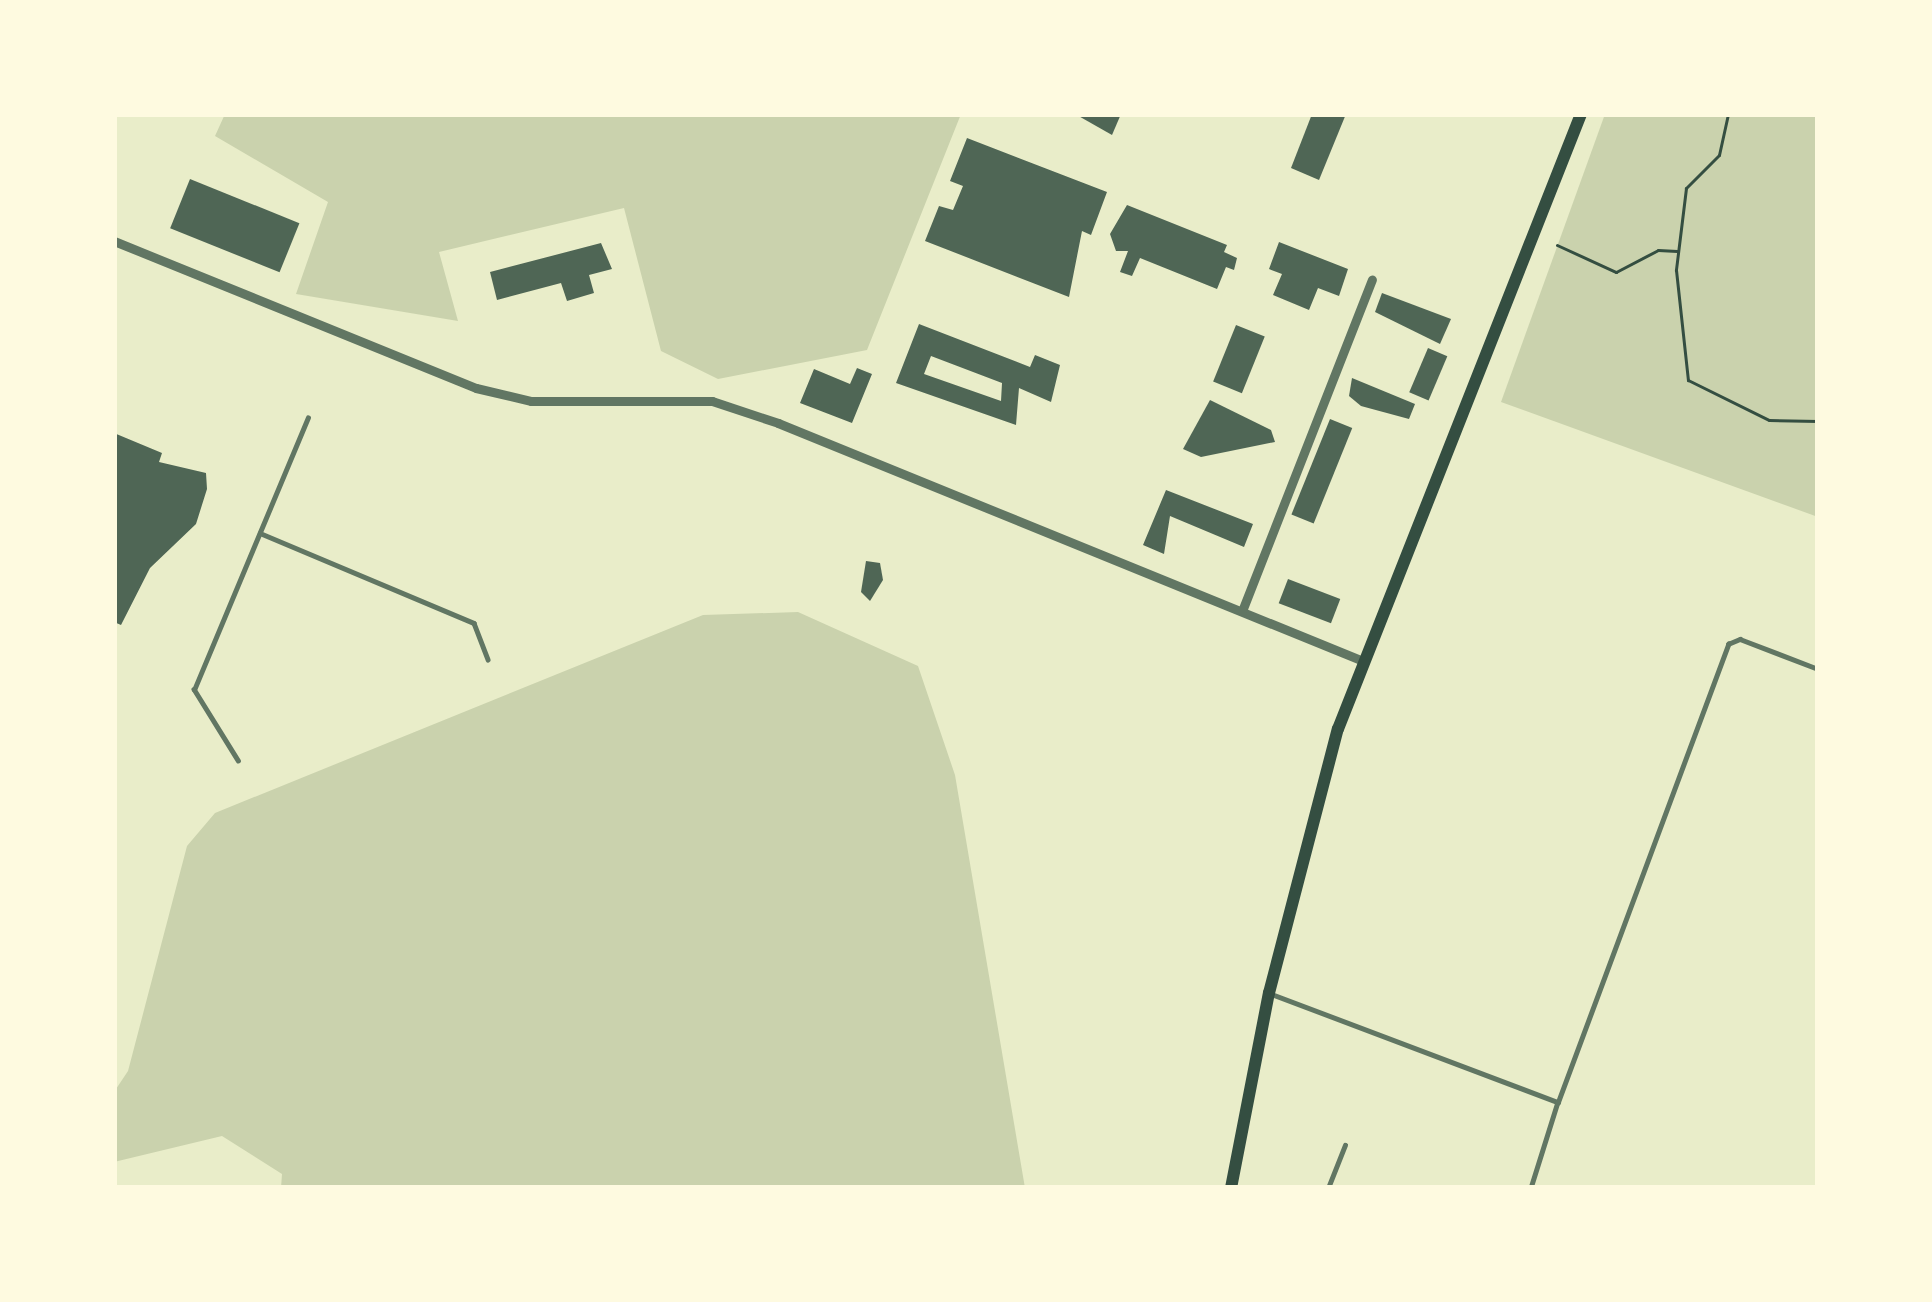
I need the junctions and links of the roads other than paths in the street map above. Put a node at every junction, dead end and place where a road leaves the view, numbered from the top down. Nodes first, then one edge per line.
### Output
1 (1581, 114) edge
2 (114, 241) edge
3 (1372, 280) dead end
4 (308, 418) dead end
5 (260, 533) junction
6 (1242, 611) junction
7 (488, 659) dead end
8 (1364, 661) junction
9 (1818, 668) edge
10 (238, 761) dead end
11 (1269, 993) junction
12 (1558, 1102) junction
13 (1345, 1145) dead end
14 (1231, 1188) edge
15 (1328, 1188) edge
16 (1531, 1188) edge

1 - 8 main road
2 - 6 street
3 - 6 street
4 - 5 lane
5 - 7 lane
5 - 10 lane
6 - 8 street
8 - 11 main road
9 - 12 lane
11 - 12 lane
11 - 14 main road
12 - 16 lane
13 - 15 lane

